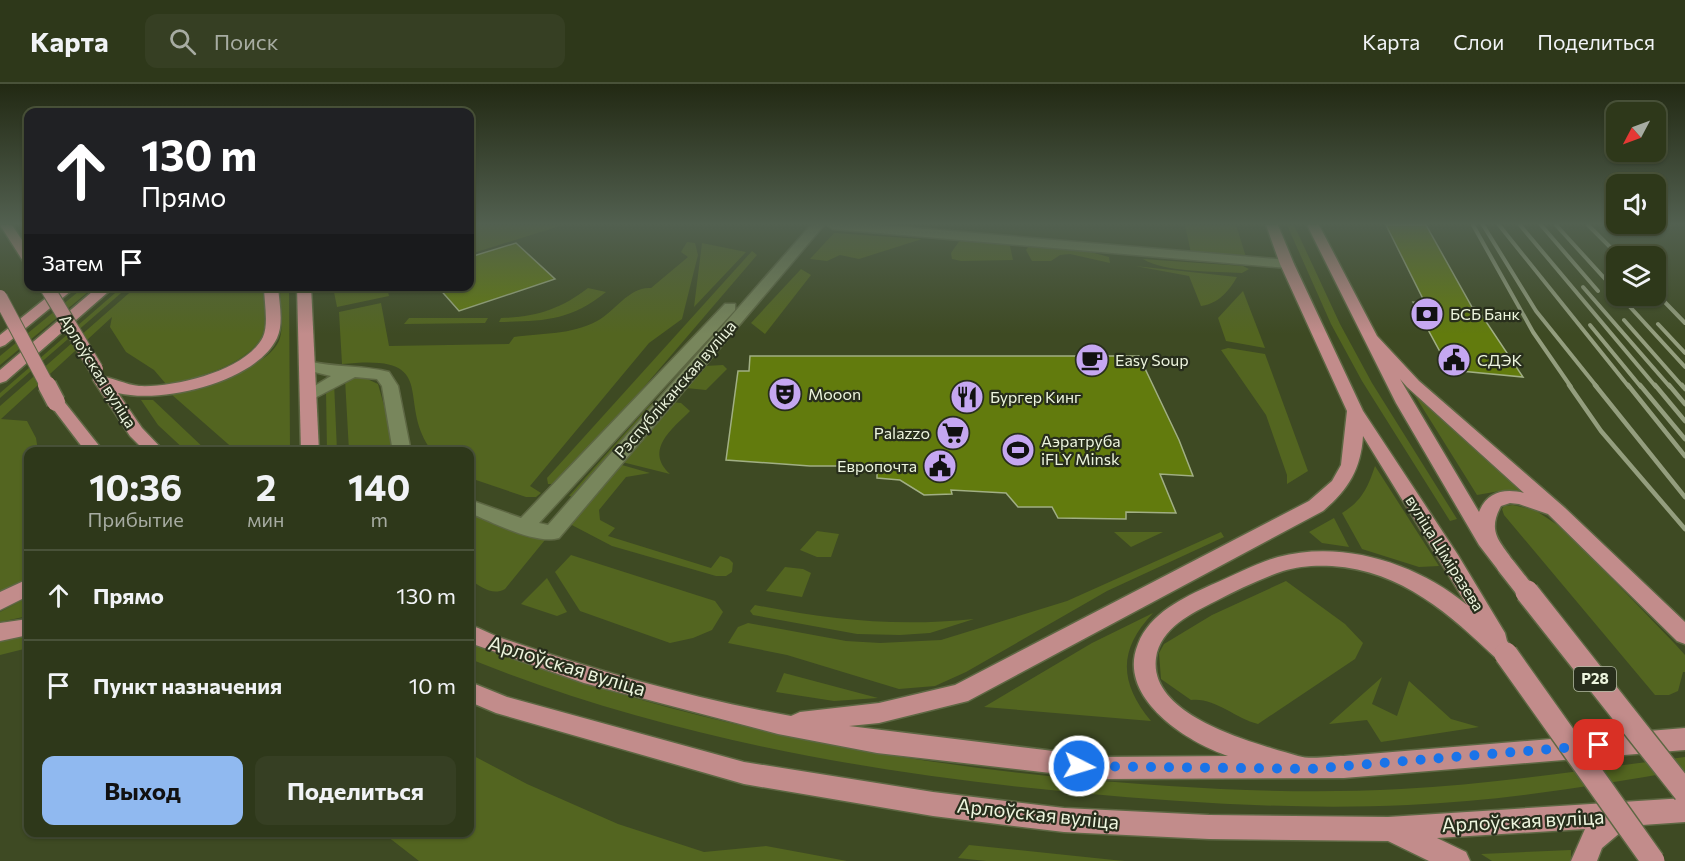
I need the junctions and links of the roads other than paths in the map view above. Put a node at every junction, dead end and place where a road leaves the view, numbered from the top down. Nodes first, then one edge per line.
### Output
1 (772, 261) edge
2 (784, 261) edge
3 (1255, 261) edge
4 (1331, 261) edge
5 (1287, 264) joint
6 (49, 291) edge
7 (64, 291) edge
8 (102, 291) edge
9 (271, 291) edge
10 (304, 291) edge
11 (0, 297) edge
12 (1368, 335) junction
13 (0, 342) edge
14 (308, 366) junction
15 (364, 370) junction
16 (99, 376) junction
17 (0, 378) edge
18 (309, 396) junction
19 (659, 396) junction
20 (1355, 411) junction
21 (92, 447) edge
22 (152, 447) edge
23 (310, 447) edge
24 (401, 447) edge
25 (474, 508) edge
26 (1558, 513) junction
27 (524, 527) junction
28 (1486, 540) junction
29 (24, 589) edge
30 (0, 602) edge
31 (24, 628) edge
32 (0, 632) edge
33 (1685, 635) edge
34 (474, 636) edge
35 (1506, 654) junction
36 (474, 694) edge
37 (778, 724) junction
38 (1685, 739) edge
39 (1310, 769) junction
40 (1685, 792) edge
41 (1685, 810) edge
42 (1621, 815) junction
43 (1388, 829) junction
44 (1457, 861) edge
45 (1584, 861) edge
46 (1653, 861) edge

1 - 19 street
2 - 19 street, Рэспубліканская вуліца
3 - 5 street
4 - 12 main road, Р28
5 - 20 main road, вуліца Ціміразева
6 - 16 main road, Арлоўская вуліца, bridge
7 - 13 main road
8 - 17 main road
9 - 16 main road
10 - 14 main road
11 - 21 main road, bridge
12 - 26 main road
12 - 28 main road, Р28
14 - 15 street
14 - 18 main road
15 - 18 street
15 - 24 street
16 - 22 main road, Арлоўская вуліца
18 - 23 main road
19 - 27 street, Рэспубліканская вуліца
19 - 27 street, Рэспубліканская вуліца
20 - 35 main road, вуліца Ціміразева
20 - 37 main road
25 - 27 street, Рэспубліканская вуліца
26 - 28 main road
26 - 33 main road
28 - 40 main road, Р28, bridge
29 - 30 main road
31 - 32 main road
34 - 37 main road, Арлоўская вуліца
35 - 39 main road
35 - 46 main road, вуліца Ціміразева, bridge
36 - 43 main road, Арлоўская вуліца
37 - 39 main road, Арлоўская вуліца
38 - 39 main road, Арлоўская вуліца
41 - 42 main road, Арлоўская вуліца
42 - 43 main road, Арлоўская вуліца
42 - 45 main road
43 - 44 main road

